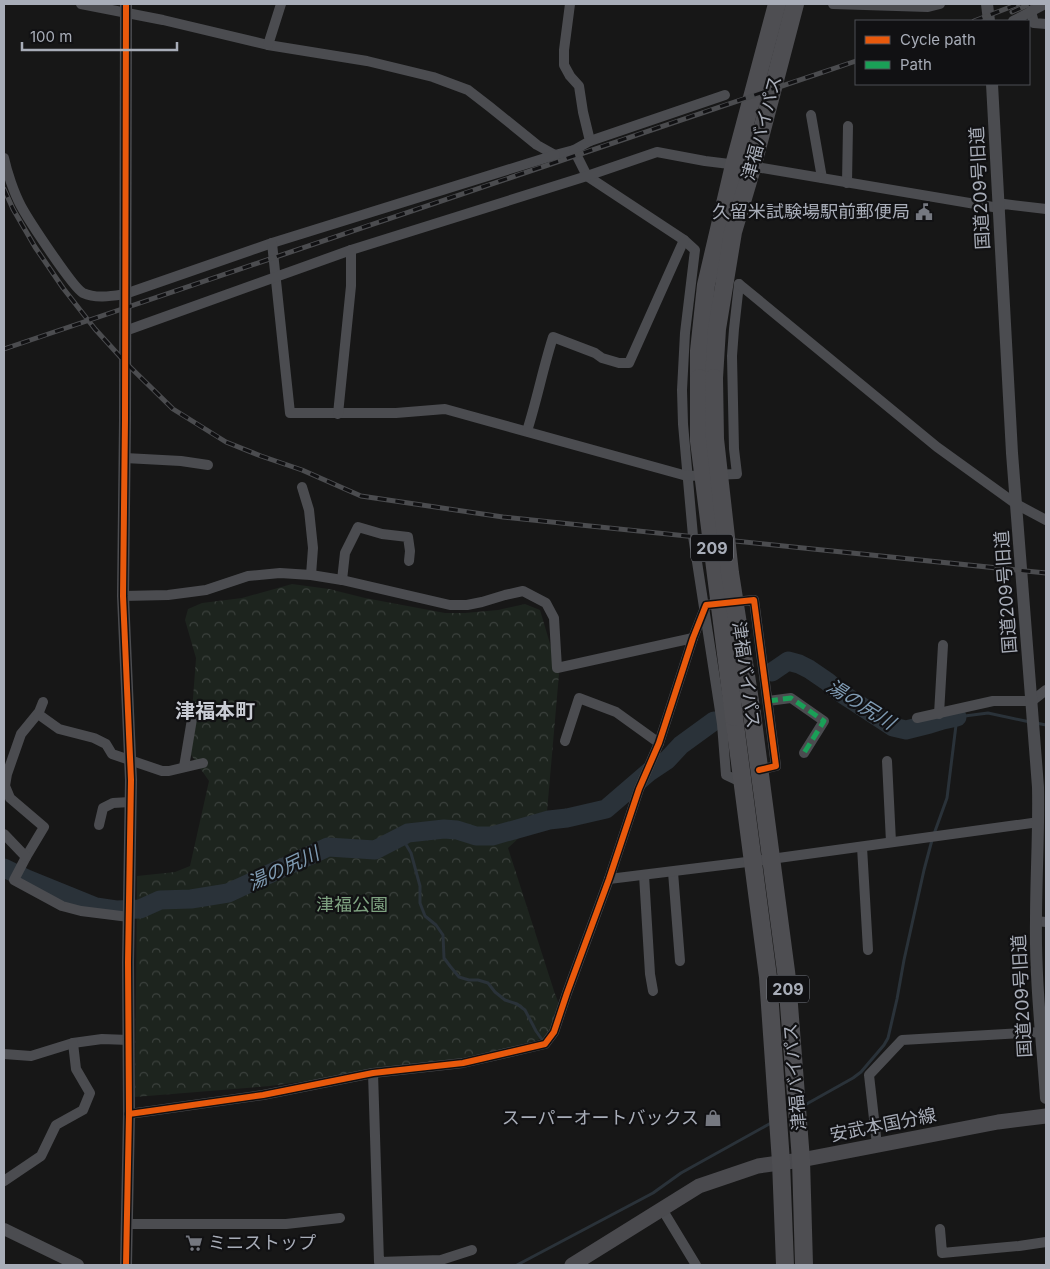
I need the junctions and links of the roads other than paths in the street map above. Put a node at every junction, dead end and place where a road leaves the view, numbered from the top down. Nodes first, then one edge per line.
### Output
1 (81, 4) edge
2 (281, 4) edge
3 (570, 4) edge
4 (777, 4) edge
5 (795, 4) edge
6 (833, 4) edge
7 (940, 4) edge
8 (988, 4) edge
9 (1045, 4) edge
10 (126, 8) edge
11 (1031, 11) junction
12 (988, 20) edge
13 (1015, 20) edge
14 (1046, 24) edge
15 (268, 45) junction
16 (992, 85) edge
17 (725, 95) dead end
18 (811, 115) dead end
19 (848, 126) dead end
20 (590, 142) junction
21 (574, 150) junction
22 (555, 155) junction
23 (4, 158) edge
24 (734, 165) junction
25 (752, 168) junction
26 (587, 176) junction
27 (822, 178) junction
28 (847, 183) junction
29 (999, 208) junction
30 (1046, 209) edge
31 (684, 240) junction
32 (272, 242) junction
33 (350, 250) junction
34 (276, 278) junction
35 (125, 294) junction
36 (125, 331) junction
37 (706, 378) junction
38 (338, 414) junction
39 (527, 431) junction
40 (125, 458) junction
41 (208, 465) dead end
42 (688, 476) junction
43 (302, 488) dead end
44 (1016, 504) junction
45 (1046, 520) edge
46 (409, 561) dead end
47 (311, 575) junction
48 (342, 580) junction
49 (123, 596) junction
50 (704, 608) junction
51 (693, 638) junction
52 (943, 645) dead end
53 (1046, 690) edge
54 (768, 701) junction
55 (1032, 701) junction
56 (43, 702) dead end
57 (194, 707) dead end
58 (38, 714) junction
59 (939, 714) junction
60 (917, 718) dead end
61 (566, 741) dead end
62 (659, 743) junction
63 (804, 752) dead end
64 (130, 760) junction
65 (887, 761) dead end
66 (203, 763) dead end
67 (184, 767) junction
68 (759, 770) junction
69 (743, 783) junction
70 (1042, 788) edge
71 (130, 802) junction
72 (1039, 822) junction
73 (98, 825) dead end
74 (4, 834) edge
75 (891, 842) junction
76 (862, 847) junction
77 (26, 857) junction
78 (771, 860) junction
79 (753, 862) junction
80 (673, 872) junction
81 (644, 875) junction
82 (609, 879) junction
83 (128, 917) junction
84 (1041, 921) edge
85 (868, 950) dead end
86 (680, 961) dead end
87 (1042, 975) edge
88 (652, 991) dead end
89 (1041, 1032) junction
90 (129, 1040) junction
91 (73, 1042) junction
92 (4, 1054) edge
93 (374, 1073) junction
94 (1046, 1098) edge
95 (129, 1114) junction
96 (1046, 1116) edge
97 (877, 1145) junction
98 (801, 1160) junction
99 (781, 1162) junction
100 (4, 1181) edge
101 (662, 1209) junction
102 (340, 1218) dead end
103 (127, 1224) junction
104 (4, 1229) edge
105 (940, 1229) dead end
106 (1046, 1242) edge
107 (472, 1250) dead end
108 (78, 1265) edge
109 (126, 1265) edge
110 (572, 1265) edge
111 (696, 1265) edge
112 (785, 1265) edge
113 (804, 1265) edge

1 - 10 street
2 - 15 street
3 - 20 street
4 - 24 highway, 津福バイパス / 209
5 - 25 highway, 津福バイパス / 209
6 - 7 street
8 - 12 street
9 - 11 street
10 - 15 street
10 - 35 street
11 - 13 street
11 - 14 street
15 - 22 street
16 - 29 street, 国道209号旧道
17 - 20 street
18 - 27 street
19 - 28 street
20 - 21 street
21 - 22 street
21 - 26 street
22 - 32 street
23 - 35 street
24 - 25 street
24 - 26 street
24 - 37 highway, 津福バイパス / 209
25 - 27 street
25 - 37 highway, 津福バイパス / 209
26 - 31 street
26 - 33 street
27 - 28 street
28 - 29 street
29 - 30 street
29 - 44 street, 国道209号旧道
31 - 39 street
31 - 42 street
32 - 34 street
32 - 35 street
33 - 34 street
33 - 38 street
34 - 36 street
34 - 38 street
35 - 36 street
36 - 40 street
37 - 68 highway, 津福バイパス / 209, bridge
37 - 69 highway, 津福バイパス / 209, bridge
38 - 39 street
39 - 42 street
40 - 41 street
40 - 49 street
42 - 44 street
42 - 50 street
43 - 47 street
44 - 45 street
44 - 55 street, 国道209号旧道
46 - 48 street
47 - 48 street
47 - 49 street
48 - 51 street
49 - 64 street
50 - 51 street
50 - 54 street
50 - 69 street
51 - 62 street
52 - 59 street
53 - 55 street
54 - 63 street
54 - 68 street
55 - 59 street
55 - 70 street, 国道209号旧道
56 - 58 street
57 - 67 street
58 - 64 street
58 - 77 street
59 - 60 street
61 - 62 street
62 - 82 street
64 - 67 street
64 - 71 street
65 - 75 street
66 - 67 street
68 - 78 highway, 津福バイパス / 209
69 - 79 highway, 津福バイパス / 209
70 - 72 street, 国道209号旧道
71 - 73 street
71 - 83 street
72 - 75 street
72 - 84 street, 国道209号旧道
74 - 77 street
75 - 76 street
76 - 78 street
76 - 85 street
77 - 83 street
78 - 79 street
78 - 98 highway, 津福バイパス / 209
79 - 80 street
79 - 99 highway, 津福バイパス / 209
80 - 81 street
80 - 86 street
81 - 82 street
81 - 88 street
82 - 93 street
83 - 90 street
84 - 87 street, 国道209号旧道
87 - 89 street, 国道209号旧道
89 - 94 street, 国道209号旧道
89 - 97 street
90 - 91 street
90 - 95 street
91 - 92 street
91 - 100 street
93 - 95 street
93 - 107 street
95 - 103 street
96 - 97 main road, 安武本国分線
97 - 98 main road, 安武本国分線
98 - 99 main road, 安武本国分線
98 - 113 highway, 津福バイパス / 209
99 - 101 main road, 安武本国分線
99 - 112 highway, 津福バイパス / 209
101 - 110 main road, 安武本国分線
101 - 111 street
102 - 103 street
103 - 109 street
104 - 108 street
105 - 106 street

